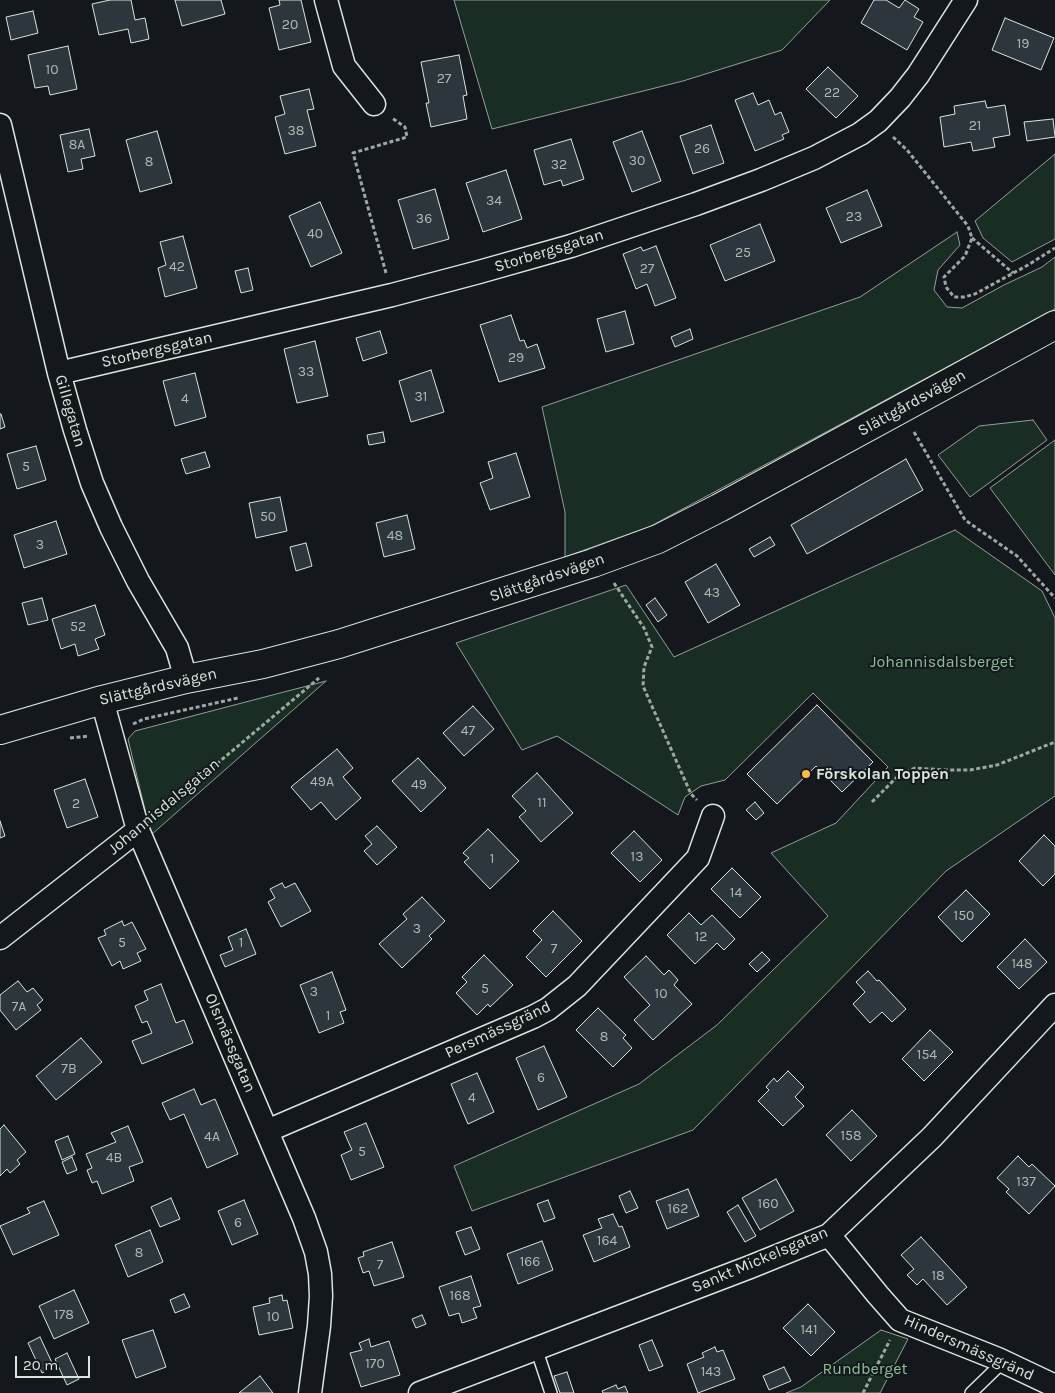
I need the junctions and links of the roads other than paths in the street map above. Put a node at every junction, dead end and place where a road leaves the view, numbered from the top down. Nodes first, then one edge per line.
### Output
1 (326, 0) edge
2 (966, 0) edge
3 (374, 104) dead end
4 (0, 125) edge
5 (1055, 325) edge
6 (59, 373) junction
7 (186, 679) junction
8 (102, 700) junction
9 (0, 730) edge
10 (713, 816) road end
11 (138, 830) junction
12 (0, 938) edge
13 (1055, 1005) edge
14 (267, 1131) junction
15 (829, 1235) junction
16 (536, 1348) junction
17 (1003, 1362) junction
18 (1055, 1386) edge
19 (310, 1393) edge
20 (420, 1393) edge
21 (550, 1393) edge
22 (971, 1393) edge

1 - 3 street
2 - 6 street, Storbergsgatan
4 - 6 street, Gillegatan
5 - 7 street, Slättgårdsvägen
6 - 7 street, Gillegatan
7 - 8 street, Slättgårdsvägen
8 - 9 street, Slättgårdsvägen
8 - 11 street, Olsmässgatan
10 - 14 street, Persmässgränd
11 - 12 street, Johannisdalsgatan
11 - 14 street, Olsmässgatan
13 - 15 street, Sankt Mickelsgatan
14 - 19 street, Olsmässgatan
15 - 16 street, Sankt Mickelsgatan
15 - 17 street, Hindersmässgränd
16 - 20 street, Sankt Mickelsgatan
16 - 21 lane
17 - 18 street, Hindersmässgränd
17 - 22 lane

